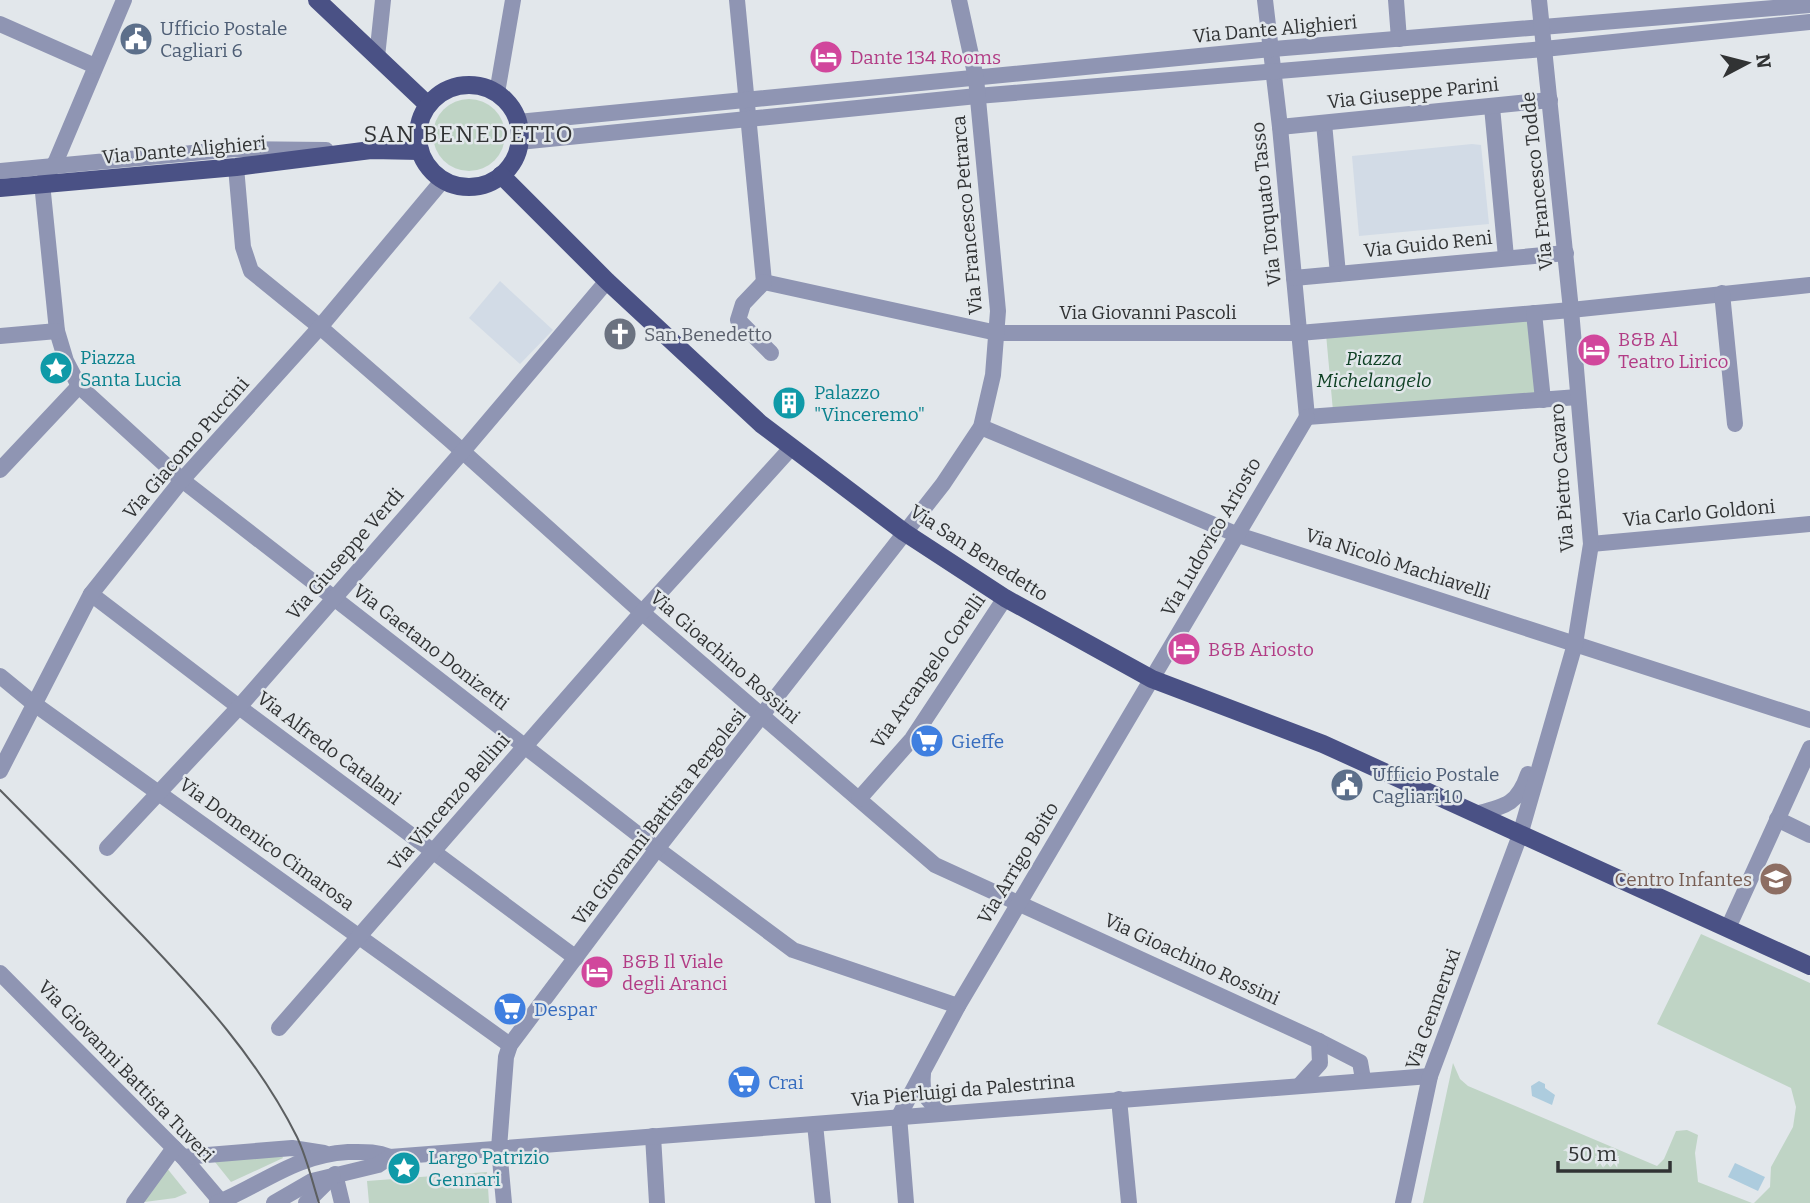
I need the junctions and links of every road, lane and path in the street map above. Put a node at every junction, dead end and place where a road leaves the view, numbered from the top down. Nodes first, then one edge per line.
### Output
1 (124, 0) edge
2 (317, 0) edge
3 (383, 0) edge
4 (513, 0) edge
5 (737, 0) edge
6 (959, 0) edge
7 (1265, 0) edge
8 (1396, 0) edge
9 (1539, 0) edge
10 (1810, 5) edge
11 (1810, 22) edge
12 (0, 24) edge
13 (1541, 27) junction
14 (1399, 39) junction
15 (1544, 49) junction
16 (1270, 50) junction
17 (377, 57) junction
18 (94, 66) junction
19 (1273, 70) junction
20 (976, 78) junction
21 (497, 93) junction
22 (978, 96) junction
23 (1550, 100) junction
24 (745, 102) junction
25 (428, 105) junction
26 (1492, 107) junction
27 (748, 120) junction
28 (518, 122) junction
29 (1324, 123) junction
30 (1280, 127) junction
31 (519, 142) junction
32 (371, 150) junction
33 (420, 150) junction
34 (54, 165) junction
35 (236, 167) junction
36 (0, 171) edge
37 (501, 175) junction
38 (443, 180) junction
39 (42, 183) junction
40 (0, 188) edge
41 (1566, 253) junction
42 (1506, 257) junction
43 (1338, 274) junction
44 (1294, 278) junction
45 (607, 281) junction
46 (764, 282) junction
47 (1810, 285) edge
48 (1722, 293) junction
49 (1571, 310) junction
50 (1534, 313) junction
51 (320, 327) junction
52 (57, 331) junction
53 (997, 333) junction
54 (1299, 333) junction
55 (0, 336) edge
56 (771, 353) dead end
57 (79, 386) junction
58 (1577, 397) junction
59 (1543, 400) junction
60 (1307, 417) junction
61 (1735, 424) dead end
62 (981, 427) junction
63 (792, 447) junction
64 (463, 451) junction
65 (0, 470) edge
66 (182, 480) junction
67 (1810, 524) edge
68 (904, 532) junction
69 (1238, 535) junction
70 (1591, 544) junction
71 (91, 594) junction
72 (334, 597) junction
73 (1004, 598) junction
74 (642, 613) junction
75 (1575, 644) junction
76 (0, 676) edge
77 (1152, 679) junction
78 (33, 703) junction
79 (239, 707) junction
80 (762, 717) junction
81 (1810, 720) edge
82 (524, 747) junction
83 (1810, 748) edge
84 (1541, 764) junction
85 (0, 771) edge
86 (159, 792) junction
87 (859, 799) junction
88 (1479, 813) junction
89 (1777, 819) junction
90 (1520, 835) junction
91 (1810, 835) edge
92 (107, 848) dead end
93 (657, 849) junction
94 (433, 852) junction
95 (1019, 902) junction
96 (1728, 928) junction
97 (359, 938) junction
98 (576, 958) junction
99 (1810, 966) edge
100 (1, 975) edge
101 (958, 1006) junction
102 (279, 1028) dead end
103 (1319, 1041) junction
104 (510, 1045) junction
105 (923, 1070) junction
106 (1430, 1076) junction
107 (1363, 1079) junction
108 (1300, 1085) junction
109 (1119, 1099) junction
110 (942, 1113) junction
111 (899, 1116) junction
112 (815, 1124) junction
113 (653, 1136) junction
114 (499, 1148) junction
115 (178, 1153) junction
116 (326, 1153) junction
117 (390, 1157) junction
118 (335, 1174) junction
119 (220, 1202) edge
120 (134, 1203) edge
121 (274, 1203) edge
122 (306, 1203) edge
123 (342, 1203) edge
124 (504, 1203) edge
125 (657, 1203) edge
126 (823, 1203) edge
127 (906, 1203) edge
128 (1129, 1203) edge
129 (1403, 1203) edge

1 - 18 street
2 - 17 main road
3 - 17 street
4 - 21 street
5 - 24 street
6 - 20 street, Via Francesco Petrarca
7 - 16 street, Via Torquato Tasso
8 - 14 street
9 - 13 street, Via Francesco Todde
10 - 13 street, Via Dante Alighieri
11 - 15 street
12 - 18 street
13 - 14 street, Via Dante Alighieri
13 - 15 street, Via Francesco Todde
14 - 16 street, Via Dante Alighieri
15 - 19 street
15 - 23 street, Via Francesco Todde
16 - 19 street, Via Torquato Tasso
16 - 20 street, Via Dante Alighieri
17 - 25 main road
18 - 34 street
19 - 22 street
19 - 30 street, Via Torquato Tasso
20 - 22 street, Via Francesco Petrarca
20 - 24 street, Via Dante Alighieri
21 - 25 main road
21 - 28 main road
22 - 27 street
22 - 53 street, Via Francesco Petrarca
23 - 26 street, Via Giuseppe Parini
23 - 41 street, Via Francesco Todde
24 - 27 street
24 - 28 street, Via Dante Alighieri
25 - 33 main road
26 - 29 street, Via Giuseppe Parini
26 - 42 street
27 - 31 street
27 - 46 street
28 - 31 main road
29 - 30 street, Via Giuseppe Parini
29 - 43 street
30 - 44 street, Via Torquato Tasso
31 - 37 main road
32 - 33 main road, Via Dante Alighieri
32 - 34 street, Via Dante Alighieri
32 - 35 main road, Via Dante Alighieri
33 - 38 main road
34 - 36 street, Via Dante Alighieri
34 - 39 street
35 - 39 main road, Via Dante Alighieri
35 - 51 street, Via Gioachino Rossini
37 - 38 main road
37 - 45 main road, Via San Benedetto
38 - 51 street, Via Giacomo Puccini
39 - 40 main road, Via Dante Alighieri
39 - 52 street, Via Gaetano Donizetti
41 - 42 street, Via Guido Reni
41 - 49 street, Via Francesco Todde
42 - 43 street, Via Guido Reni
43 - 44 street, Via Guido Reni
44 - 54 street, Via Torquato Tasso
45 - 63 main road, Via San Benedetto
45 - 64 street, Via Giuseppe Verdi
46 - 53 street, Via Giovanni Pascoli
46 - 56 street
47 - 48 street
48 - 49 street
48 - 61 street
49 - 50 street
49 - 58 street, Via Pietro Cavaro
50 - 54 street
50 - 59 street
51 - 64 street, Via Gioachino Rossini
51 - 66 street, Via Giacomo Puccini
52 - 55 street
52 - 57 street, Via Gaetano Donizetti
53 - 54 street, Via Giovanni Pascoli
53 - 62 street, Via Francesco Petrarca
54 - 60 street
57 - 65 street
57 - 66 street, Via Gaetano Donizetti
58 - 59 street
58 - 70 street, Via Pietro Cavaro
59 - 60 street
60 - 69 street, Via Ludovico Ariosto
62 - 68 street, Via Francesco Petrarca
62 - 69 street, Via Nicolò Machiavelli
63 - 68 main road, Via San Benedetto
63 - 74 street, Via Vincenzo Bellini
64 - 72 street, Via Giuseppe Verdi
64 - 74 street, Via Gioachino Rossini
66 - 71 street, Via Giacomo Puccini
66 - 72 street, Via Gaetano Donizetti
67 - 70 street, Via Carlo Goldoni
68 - 73 main road, Via San Benedetto
68 - 80 street, Via Giovanni Battista Pergolesi
69 - 75 street, Via Nicolò Machiavelli
69 - 77 street, Via Ludovico Ariosto
70 - 75 street, Via Pietro Cavaro
71 - 78 street, Via Giacomo Puccini
71 - 79 street, Via Alfredo Catalani
72 - 79 street, Via Giuseppe Verdi
72 - 82 street, Via Gaetano Donizetti
73 - 77 main road, Via San Benedetto
73 - 87 street, Via Arcangelo Corelli
74 - 80 street, Via Gioachino Rossini
74 - 82 street, Via Vincenzo Bellini
75 - 81 street, Via Nicolò Machiavelli
75 - 84 street, Via Pietro Cavaro
76 - 78 street, Via Domenico Cimarosa
77 - 88 main road, Via San Benedetto
77 - 95 street, Via Arrigo Boito
78 - 85 street, Via Giacomo Puccini
78 - 86 street, Via Domenico Cimarosa
79 - 86 street, Via Giuseppe Verdi
79 - 94 street, Via Alfredo Catalani
80 - 87 street, Via Gioachino Rossini
80 - 93 street, Via Giovanni Battista Pergolesi
82 - 93 street, Via Gaetano Donizetti
82 - 94 street, Via Vincenzo Bellini
83 - 89 street
84 - 88 street, Via Pietro Cavaro
84 - 90 street, Via Pietro Cavaro
86 - 92 street, Via Giuseppe Verdi
86 - 97 street, Via Domenico Cimarosa
87 - 95 street, Via Gioachino Rossini
88 - 90 main road, Via San Benedetto
89 - 91 street
89 - 96 street
90 - 96 main road, Via San Benedetto
90 - 106 street, Via Genneruxi
93 - 98 street, Via Giovanni Battista Pergolesi
93 - 101 street, Via Gaetano Donizetti
94 - 97 street, Via Vincenzo Bellini
94 - 98 street, Via Alfredo Catalani
95 - 101 street, Via Arrigo Boito
95 - 103 street, Via Gioachino Rossini
96 - 99 main road, Via San Benedetto
97 - 102 street, Via Vincenzo Bellini
97 - 104 street, Via Domenico Cimarosa
98 - 104 street, Via Giovanni Battista Pergolesi
100 - 115 street, Via Giovanni Battista Tuveri
101 - 105 street, Via Arrigo Boito
103 - 107 street, Via Gioachino Rossini
103 - 108 street
104 - 114 street, Via Giovanni Battista Pergolesi
105 - 110 street
105 - 111 street, Via Arrigo Boito
106 - 107 street, Via Pierluigi da Palestrina
106 - 129 street, Via Genneruxi
107 - 108 street, Via Pierluigi da Palestrina
108 - 109 street, Via Pierluigi da Palestrina
109 - 110 street, Via Pierluigi da Palestrina
109 - 128 street
110 - 111 street, Via Pierluigi da Palestrina
111 - 112 street, Via Pierluigi da Palestrina
111 - 127 street
112 - 113 street, Via Pierluigi da Palestrina
112 - 126 street
113 - 114 street, Via Pierluigi da Palestrina
113 - 125 street
114 - 117 street, Via Pierluigi da Palestrina
114 - 124 street, Via Giovanni Battista Pergolesi
115 - 116 street
115 - 119 street, Via Giovanni Battista Tuveri
115 - 120 street
116 - 117 street
116 - 119 street
117 - 118 street
118 - 121 street
118 - 122 street
118 - 123 street

